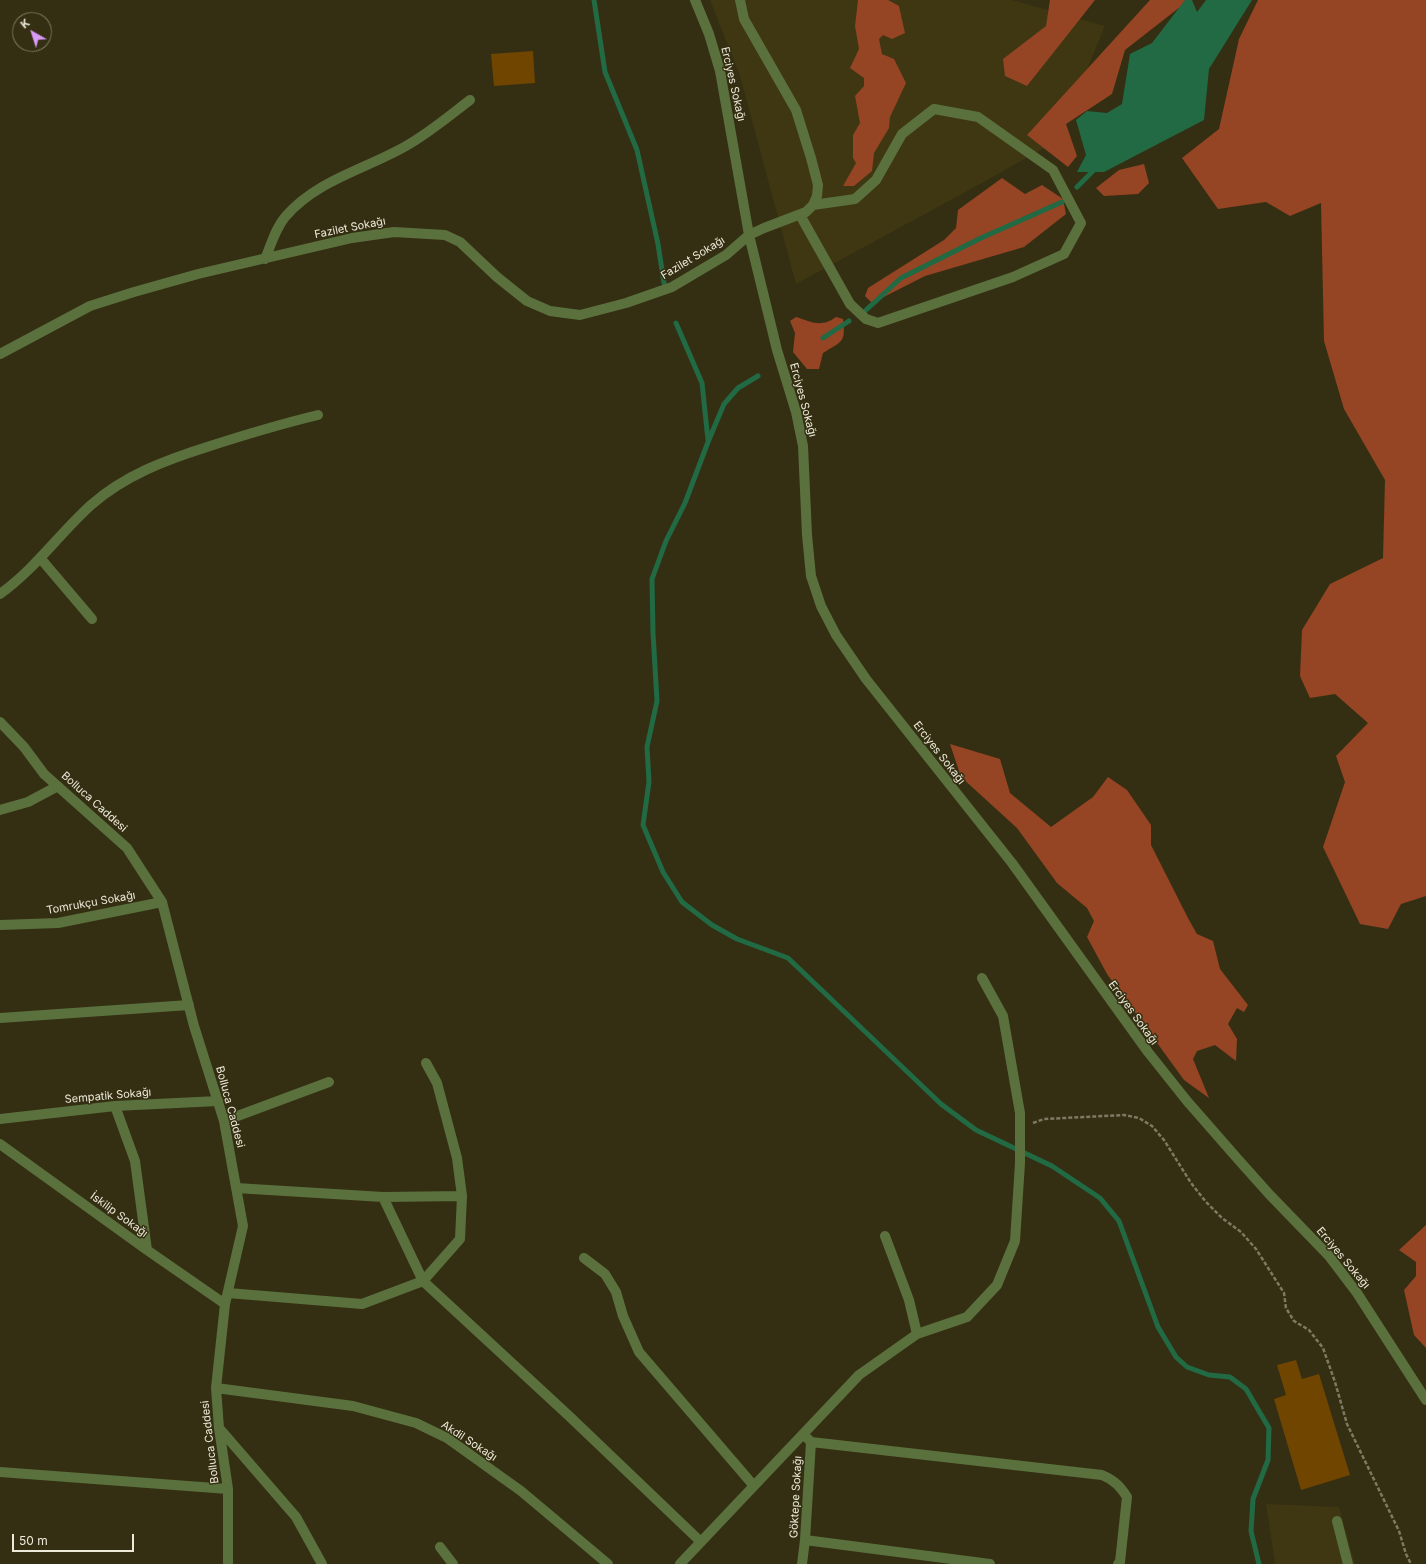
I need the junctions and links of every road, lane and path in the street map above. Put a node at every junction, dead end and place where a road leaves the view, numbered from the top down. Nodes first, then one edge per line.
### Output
1 (695, 0) edge
2 (740, 0) edge
3 (470, 100) dead end
4 (813, 205) junction
5 (800, 215) junction
6 (749, 235) junction
7 (265, 260) junction
8 (0, 354) edge
9 (318, 415) dead end
10 (41, 559) junction
11 (0, 594) edge
12 (92, 619) dead end
13 (0, 722) edge
14 (58, 786) junction
15 (0, 810) edge
16 (162, 902) junction
17 (0, 925) edge
18 (982, 978) dead end
19 (189, 1005) junction
20 (0, 1018) edge
21 (426, 1063) dead end
22 (328, 1082) dead end
23 (218, 1101) junction
24 (115, 1106) junction
25 (0, 1119) edge
26 (224, 1121) junction
27 (1020, 1139) junction
28 (0, 1144) edge
29 (236, 1188) junction
30 (462, 1196) junction
31 (383, 1197) junction
32 (885, 1236) dead end
33 (146, 1250) junction
34 (584, 1258) dead end
35 (423, 1281) junction
36 (226, 1299) junction
37 (917, 1334) junction
38 (216, 1388) junction
39 (1426, 1400) edge
40 (220, 1428) junction
41 (807, 1438) junction
42 (0, 1472) edge
43 (754, 1486) junction
44 (228, 1489) junction
45 (1337, 1522) dead end
46 (805, 1540) junction
47 (701, 1542) junction
48 (440, 1547) dead end
49 (228, 1564) edge
50 (322, 1564) edge
51 (453, 1564) edge
52 (608, 1564) edge
53 (680, 1564) edge
54 (802, 1564) edge
55 (990, 1564) edge
56 (1118, 1564) edge
57 (1348, 1564) edge
58 (1411, 1564) edge

1 - 6 street, Erciyes Sokağı
2 - 4 street
3 - 7 street
4 - 5 street, Fazilet Sokağı
4 - 5 street
5 - 6 street, Fazilet Sokağı
6 - 7 street, Fazilet Sokağı
6 - 39 street, Erciyes Sokağı
7 - 8 street, Fazilet Sokağı
9 - 10 street
10 - 11 street
10 - 12 street
13 - 14 street, Bolluca Caddesi
14 - 15 street
14 - 16 street, Bolluca Caddesi
16 - 17 street, Tomrukçu Sokağı
16 - 19 street, Bolluca Caddesi
18 - 27 street
19 - 20 street
19 - 23 street, Bolluca Caddesi
21 - 30 street
22 - 26 street
23 - 24 street, Sempatik Sokağı
23 - 26 street, Bolluca Caddesi
24 - 25 street, Sempatik Sokağı
24 - 33 street
26 - 29 street, Bolluca Caddesi
27 - 37 street
27 - 58 path
28 - 33 street, İskilip Sokağı
29 - 31 street
29 - 36 street, Bolluca Caddesi
30 - 31 street
30 - 35 street
31 - 35 street
32 - 37 street
33 - 36 street, İskilip Sokağı
34 - 43 street
35 - 36 street
35 - 47 street
36 - 38 street, Bolluca Caddesi
37 - 41 street
38 - 40 street, Bolluca Caddesi
38 - 52 street, Akdil Sokağı
40 - 44 street, Bolluca Caddesi
40 - 50 street
41 - 43 street
41 - 46 street, Göktepe Sokağı
41 - 56 street
42 - 44 street
43 - 47 street
44 - 49 street, Bolluca Caddesi
45 - 57 street
46 - 54 street, Göktepe Sokağı
46 - 55 street
47 - 53 street
48 - 51 street

